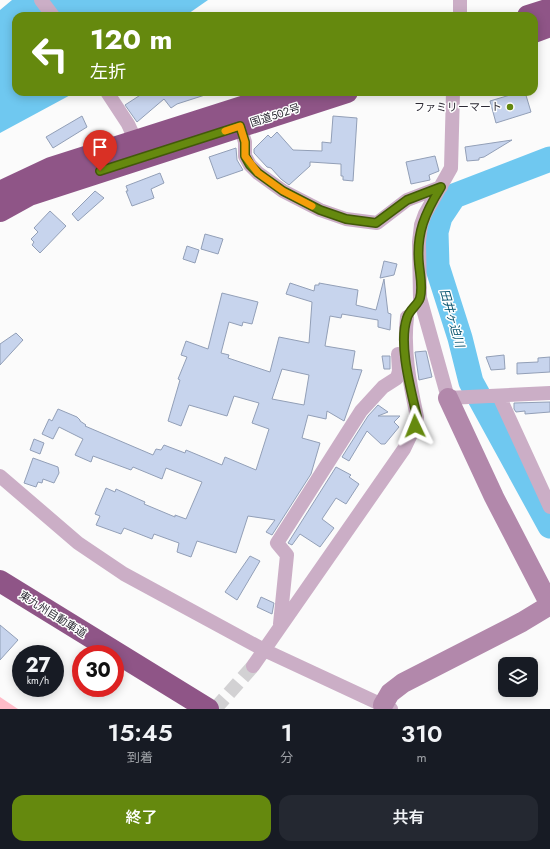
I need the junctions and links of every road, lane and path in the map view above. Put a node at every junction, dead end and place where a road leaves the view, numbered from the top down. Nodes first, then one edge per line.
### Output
1 (42, 0) edge
2 (460, 0) edge
3 (550, 8) edge
4 (50, 12) edge
5 (460, 12) edge
6 (538, 12) edge
7 (550, 26) edge
8 (538, 30) edge
9 (110, 96) edge
10 (278, 96) edge
11 (334, 96) edge
12 (453, 96) edge
13 (240, 126) junction
14 (140, 148) junction
15 (441, 187) junction
16 (0, 192) edge
17 (0, 211) edge
18 (420, 298) junction
19 (407, 317) junction
20 (550, 393) edge
21 (495, 396) junction
22 (453, 398) junction
23 (0, 476) edge
24 (550, 507) edge
25 (0, 582) edge
26 (550, 605) edge
27 (280, 626) junction
28 (264, 650) junction
29 (253, 666) tunnel mouth
30 (168, 685) junction
31 (385, 708) edge
32 (208, 709) edge
33 (216, 709) edge

1 - 4 street
2 - 5 street
3 - 6 highway
7 - 8 highway
9 - 14 street
10 - 14 highway, 国道502号
11 - 13 highway, 国道502号
12 - 15 street
13 - 14 highway, 国道502号
13 - 15 street
14 - 16 highway, 国道502号
14 - 17 highway, 国道502号
15 - 18 street
18 - 19 street
18 - 22 street
19 - 27 street
19 - 27 street
20 - 21 street
21 - 22 street
21 - 24 street
22 - 26 street
23 - 28 street
25 - 30 highway, 東九州自動車道
26 - 31 street
27 - 28 street
28 - 29 street
28 - 31 street
30 - 32 highway, 東九州自動車道
30 - 33 highway

